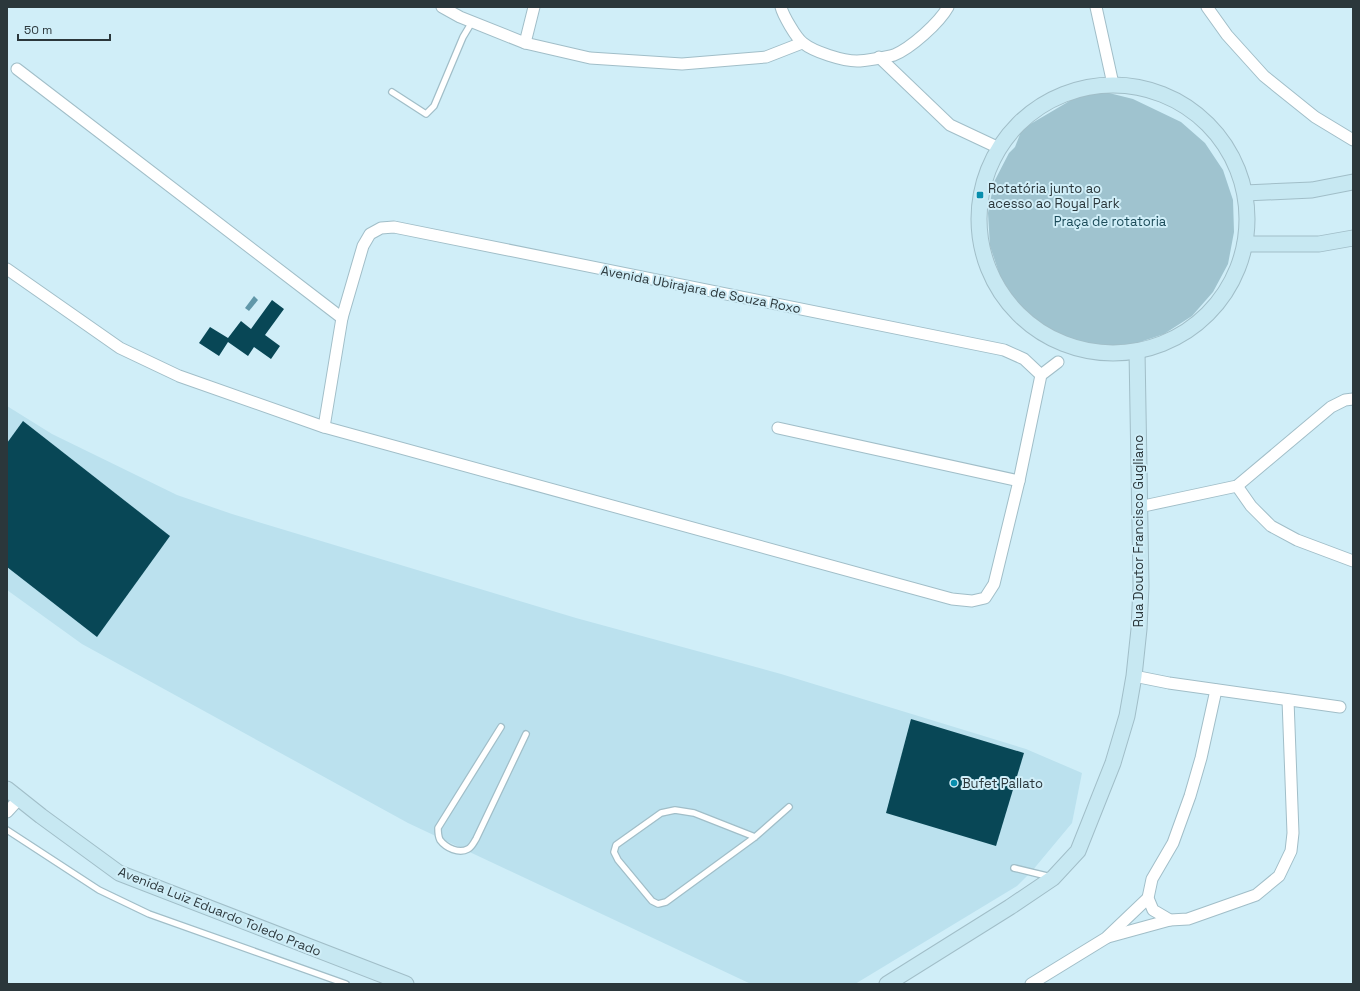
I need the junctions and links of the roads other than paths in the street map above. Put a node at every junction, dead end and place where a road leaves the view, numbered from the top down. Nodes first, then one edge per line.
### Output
1 (442, 7) edge
2 (534, 7) edge
3 (781, 7) edge
4 (948, 7) edge
5 (1096, 7) edge
6 (1207, 7) edge
7 (472, 22) junction
8 (525, 43) junction
9 (802, 43) junction
10 (878, 57) junction
11 (17, 69) dead end
12 (1113, 84) junction
13 (392, 92) dead end
14 (1353, 140) edge
15 (999, 148) junction
16 (1353, 182) edge
17 (1245, 193) junction
18 (1353, 238) edge
19 (1246, 244) junction
20 (7, 269) edge
21 (342, 318) junction
22 (1137, 351) junction
23 (1058, 362) dead end
24 (1041, 375) junction
25 (1353, 399) edge
26 (324, 427) junction
27 (778, 428) dead end
28 (1019, 481) junction
29 (1237, 486) junction
30 (1140, 506) junction
31 (1353, 561) edge
32 (1134, 676) junction
33 (1216, 690) junction
34 (1288, 700) junction
35 (1340, 707) dead end
36 (501, 727) dead end
37 (526, 734) dead end
38 (7, 789) edge
39 (19, 799) junction
40 (789, 806) dead end
41 (7, 812) edge
42 (7, 830) edge
43 (755, 836) junction
44 (1014, 868) dead end
45 (1053, 878) junction
46 (1148, 898) junction
47 (1170, 920) junction
48 (1106, 938) junction
49 (346, 984) edge
50 (406, 984) edge
51 (887, 984) edge
52 (1031, 984) edge

1 - 7 street
2 - 8 street
3 - 9 street
4 - 10 street
5 - 12 street
6 - 14 street
7 - 8 street
7 - 13 lane
8 - 9 street
9 - 10 street
10 - 15 street
11 - 21 street
12 - 15 main road
12 - 17 main road
15 - 22 main road
16 - 17 main road
17 - 19 main road
18 - 19 main road
19 - 22 main road
20 - 26 street
21 - 24 street, Avenida Ubirajara de Souza Roxo
21 - 26 street
22 - 30 main road, Rua Doutor Francisco Gugliano
23 - 24 street
24 - 28 street
25 - 29 street
26 - 28 street
27 - 28 street
29 - 30 street
29 - 31 street
30 - 32 main road, Rua Doutor Francisco Gugliano
32 - 33 street
32 - 45 main road, Rua Doutor Francisco Gugliano
33 - 34 street
33 - 46 street
34 - 35 street
34 - 47 street
36 - 37 lane
38 - 39 main road, Avenida Luiz Eduardo Toledo Prado
39 - 41 street
39 - 50 main road, Avenida Luiz Eduardo Toledo Prado
40 - 43 lane
42 - 49 lane
43 - 43 lane
44 - 45 lane
45 - 51 main road, Rua Doutor Francisco Gugliano
46 - 47 street
46 - 48 street
47 - 48 street
48 - 52 street

